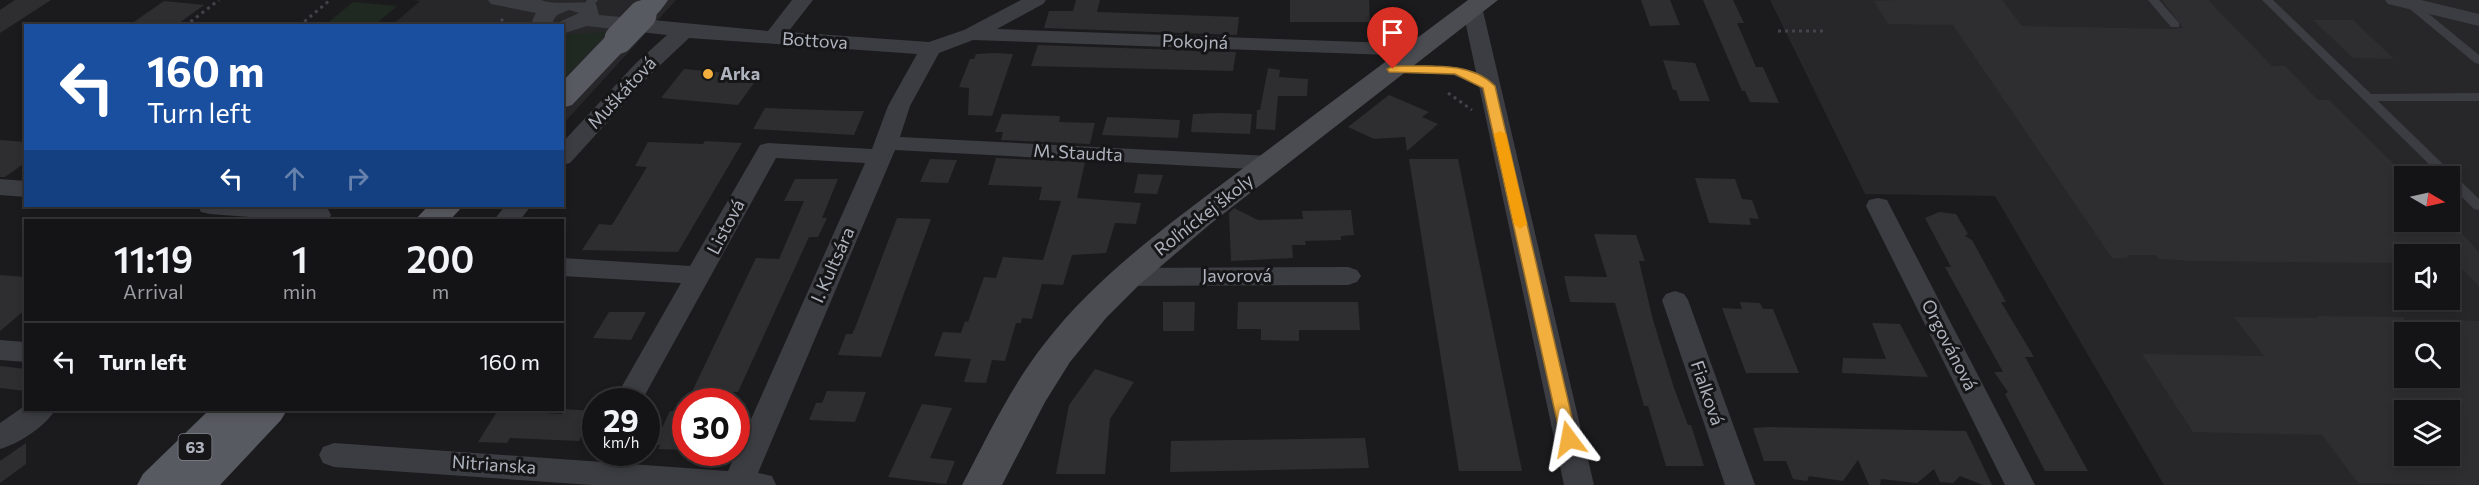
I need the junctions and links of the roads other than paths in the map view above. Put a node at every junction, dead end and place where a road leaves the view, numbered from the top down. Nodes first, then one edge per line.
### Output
1 (498, 0) edge
2 (803, 0) edge
3 (1036, 0) edge
4 (2153, 0) edge
5 (2267, 0) edge
6 (2402, 2) edge
7 (1479, 5) edge
8 (649, 7) edge
9 (588, 9) edge
10 (557, 10) edge
11 (2479, 20) edge
12 (2175, 25) dead end
13 (564, 27) edge
14 (684, 31) junction
15 (971, 34) junction
16 (773, 38) junction
17 (619, 39) junction
18 (932, 49) junction
19 (1419, 50) junction
20 (2479, 62) edge
21 (1393, 69) junction
22 (1489, 86) junction
23 (564, 91) edge
24 (564, 97) edge
25 (2479, 97) edge
26 (2367, 98) junction
27 (883, 150) junction
28 (564, 156) edge
29 (1270, 163) junction
30 (2438, 166) edge
31 (0, 187) edge
32 (2460, 188) edge
33 (24, 189) edge
34 (1878, 206) dead end
35 (224, 207) edge
36 (446, 207) edge
37 (461, 207) edge
38 (518, 207) edge
39 (2479, 207) edge
40 (321, 214) edge
41 (432, 219) edge
42 (449, 219) edge
43 (507, 219) edge
44 (564, 267) edge
45 (700, 275) junction
46 (1348, 276) dead end
47 (1127, 277) junction
48 (1675, 300) dead end
49 (0, 350) edge
50 (24, 352) edge
51 (635, 388) edge
52 (39, 411) edge
53 (231, 411) edge
54 (267, 411) edge
55 (0, 438) edge
56 (334, 455) dead end
57 (582, 462) edge
58 (622, 466) edge
59 (750, 484) edge
60 (157, 485) edge
61 (195, 485) edge
62 (982, 485) edge
63 (1579, 485) edge
64 (1740, 485) edge
65 (2020, 485) edge

1 - 10 street, Bottova
2 - 16 street
3 - 15 street, Bottova
4 - 12 lane
5 - 26 lane
6 - 11 street
6 - 20 lane
7 - 19 main road, Roľníckej školy
7 - 22 street
8 - 17 main road, bridge
9 - 10 street, Bottova
9 - 13 street
9 - 14 street, Bottova
14 - 16 street, Bottova
14 - 28 street, Muškátová
15 - 18 street, Bottova
15 - 19 street, Pokojná
16 - 18 street, Bottova
17 - 23 main road
17 - 24 main road
18 - 27 street, I. Kultsára
19 - 21 main road, Roľníckej školy
21 - 22 lane
21 - 29 main road, Roľníckej školy
22 - 63 street
25 - 26 lane
26 - 30 lane
27 - 29 street, M. Staudta
27 - 45 street, Listová
27 - 59 street, I. Kultsára
29 - 47 main road, Roľníckej školy
31 - 33 street
32 - 39 lane
34 - 65 street, Orgovánová
35 - 40 street
36 - 41 main road
37 - 42 main road
38 - 43 street
44 - 45 street
45 - 51 street, Listová
46 - 47 street, Javorová
47 - 62 main road, Roľníckej školy
48 - 64 street, Fialková
49 - 50 street
52 - 55 street
53 - 60 main road, 63
54 - 61 main road, 63
56 - 57 street, Nitrianska
58 - 59 street, Nitrianska

